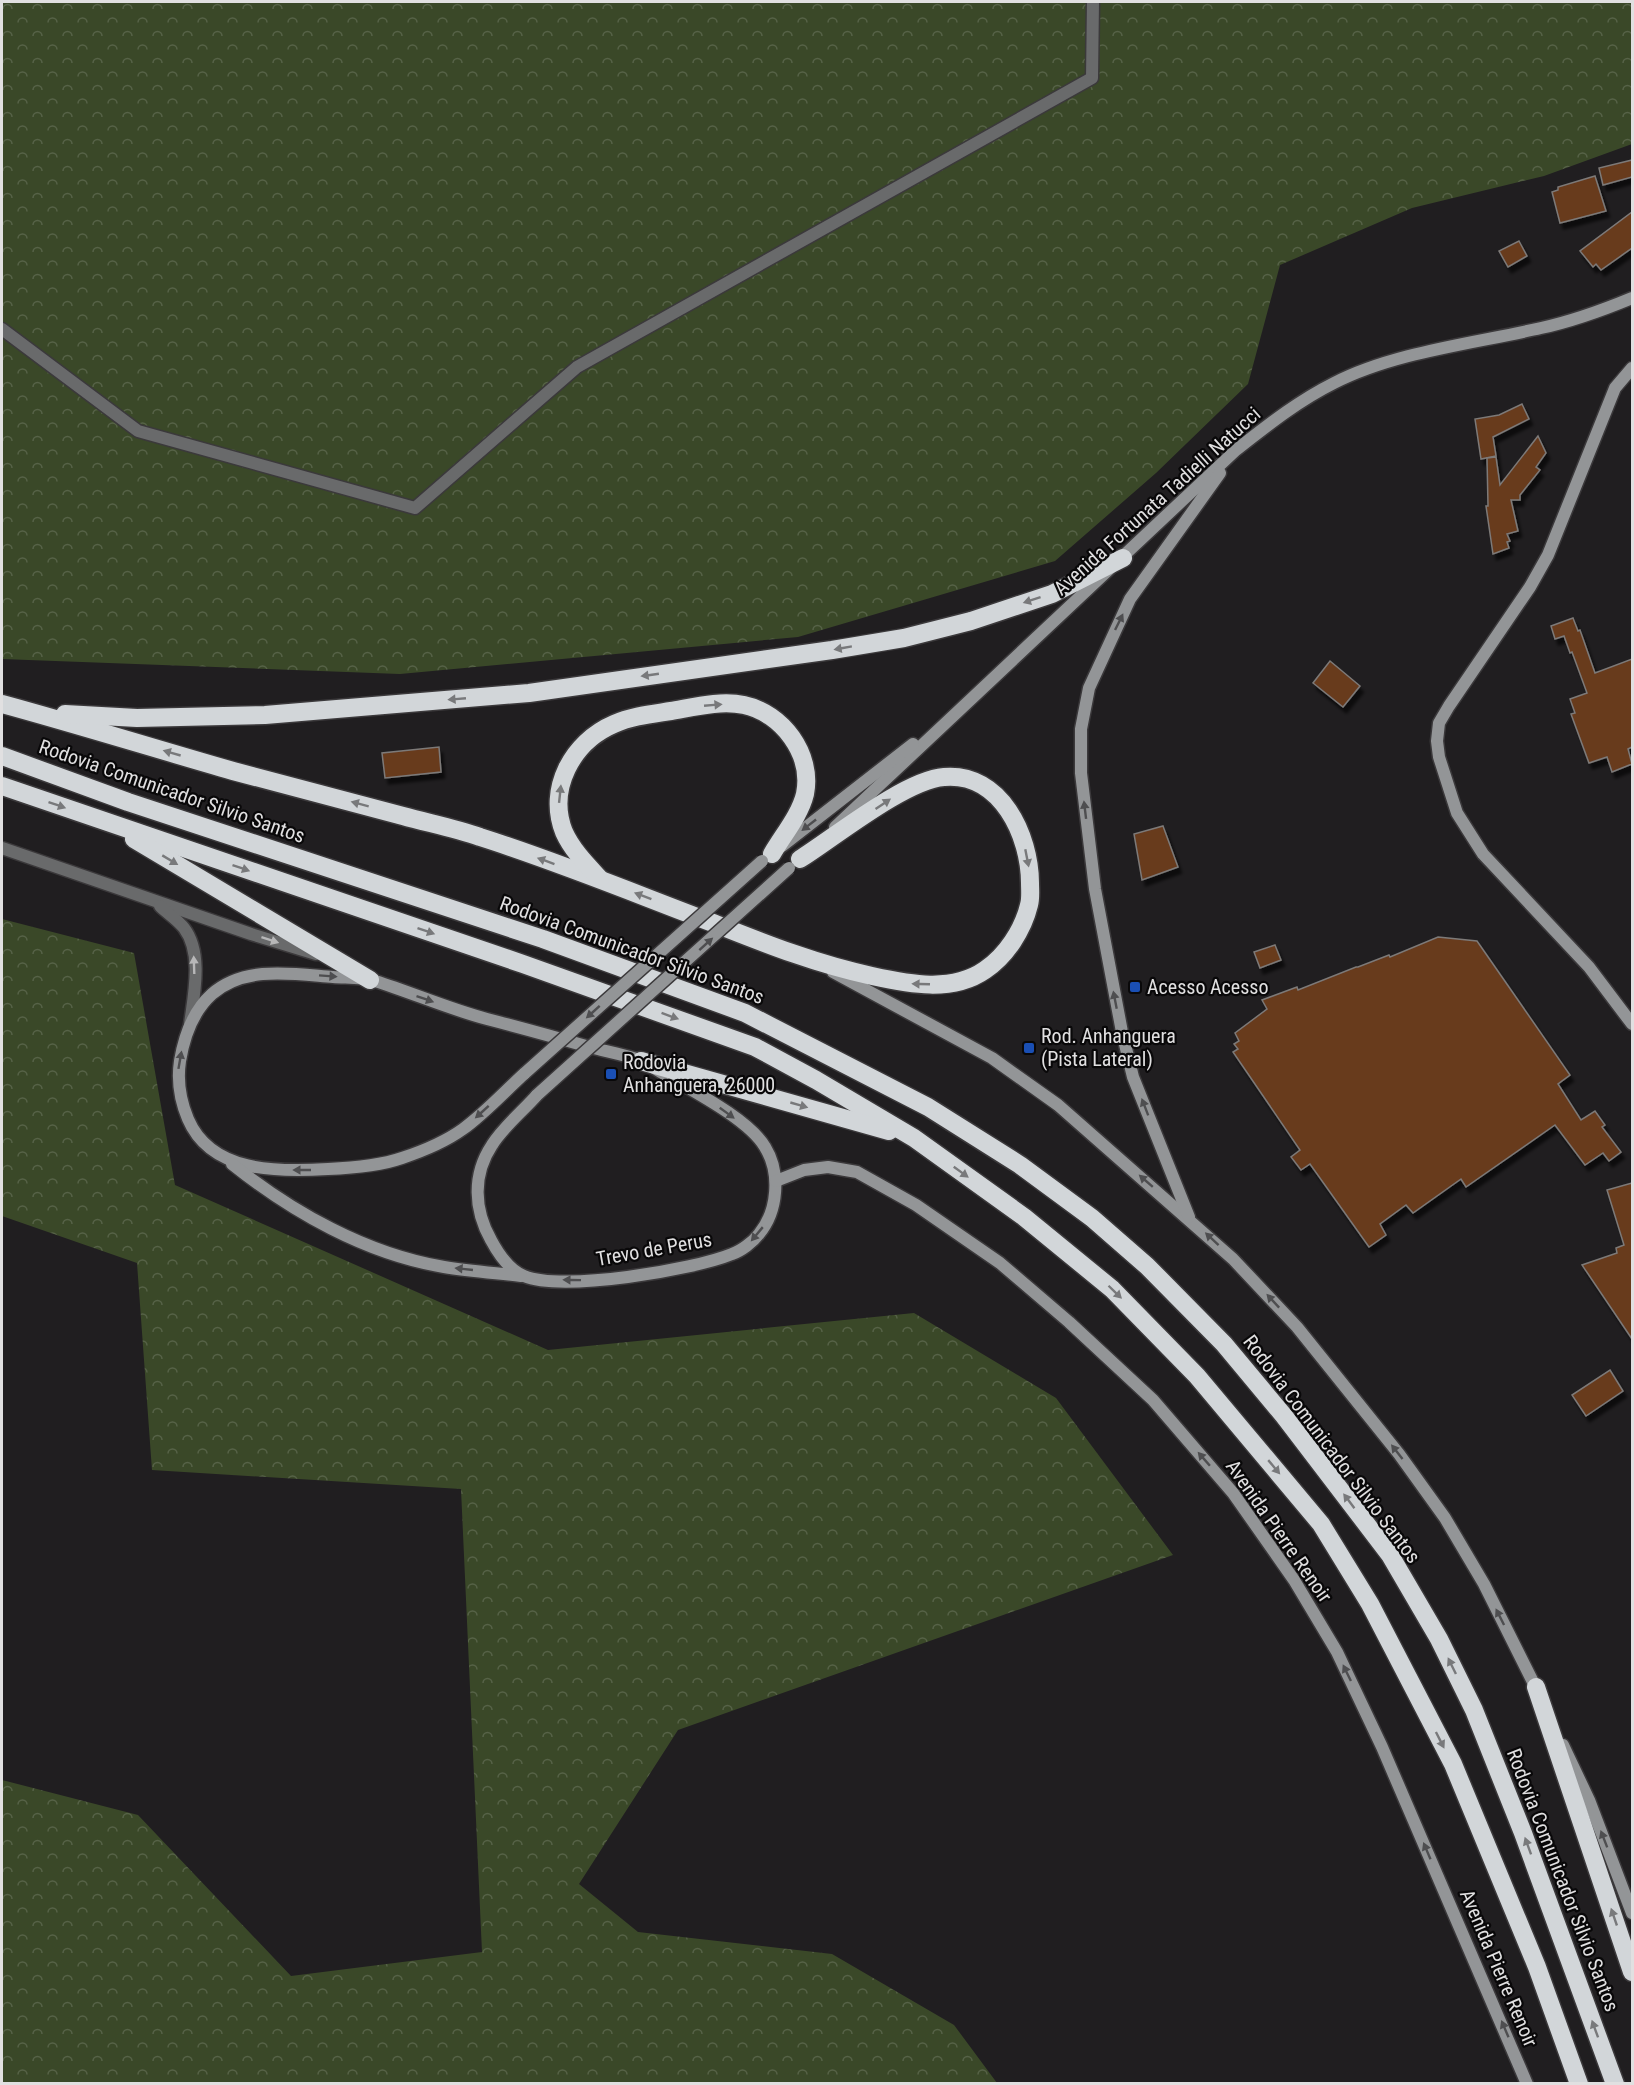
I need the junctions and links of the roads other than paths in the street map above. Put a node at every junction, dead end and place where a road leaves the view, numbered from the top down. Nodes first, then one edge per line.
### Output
1 (1093, 2) edge
2 (1632, 298) edge
3 (2, 329) edge
4 (1632, 368) edge
5 (1236, 450) junction
6 (1123, 558) junction
7 (971, 699) junction
8 (2, 704) edge
9 (34, 713) junction
10 (2, 756) edge
11 (2, 786) edge
12 (102, 820) junction
13 (2, 849) edge
14 (767, 858) junction
15 (794, 864) junction
16 (601, 880) junction
17 (154, 901) junction
18 (338, 960) junction
19 (815, 963) junction
20 (370, 980) junction
21 (190, 1024) junction
22 (1632, 1024) edge
23 (641, 1061) junction
24 (914, 1138) junction
25 (227, 1160) junction
26 (776, 1181) junction
27 (1190, 1220) junction
28 (522, 1276) junction
29 (1536, 1687) junction
30 (1632, 1913) edge
31 (1632, 1972) edge
32 (1527, 2084) edge
33 (1579, 2084) edge
34 (1615, 2084) edge

1 - 3 street
2 - 5 main road, Avenida Fortunata Tadielli Natucci
4 - 22 main road
5 - 6 main road, Avenida Fortunata Tadielli Natucci
27 -> 5 main road
6 - 7 main road, Avenida Fortunata Tadielli Natucci
6 -> 9 highway
7 -> 14 main road, Avenida Fortunata Tadielli Natucci
7 - 15 main road, Avenida Fortunata Tadielli Natucci
8 - 9 highway
16 -> 9 highway
34 -> 10 highway, Rodovia Comunicador Silvio Santos
11 -> 12 highway
12 -> 18 highway
12 -> 24 highway
13 - 17 street
16 -> 14 highway
14 -> 25 main road, Avenida Fortunata Tadielli Natucci, bridge
15 -> 19 highway
28 -> 15 main road, Avenida Fortunata Tadielli Natucci, bridge
19 -> 16 highway
17 -> 18 street
21 -> 17 street
18 - 20 highway
27 -> 19 main road
21 -> 20 main road
20 -> 23 main road, Trevo de Perus
25 -> 21 main road
23 -> 24 highway
23 -> 26 main road, Trevo de Perus
24 -> 33 highway
28 -> 25 main road, Trevo de Perus
26 -> 28 main road, Trevo de Perus
32 -> 26 main road, Avenida Pierre Renoir
29 -> 27 main road
30 -> 29 main road
31 -> 29 highway

